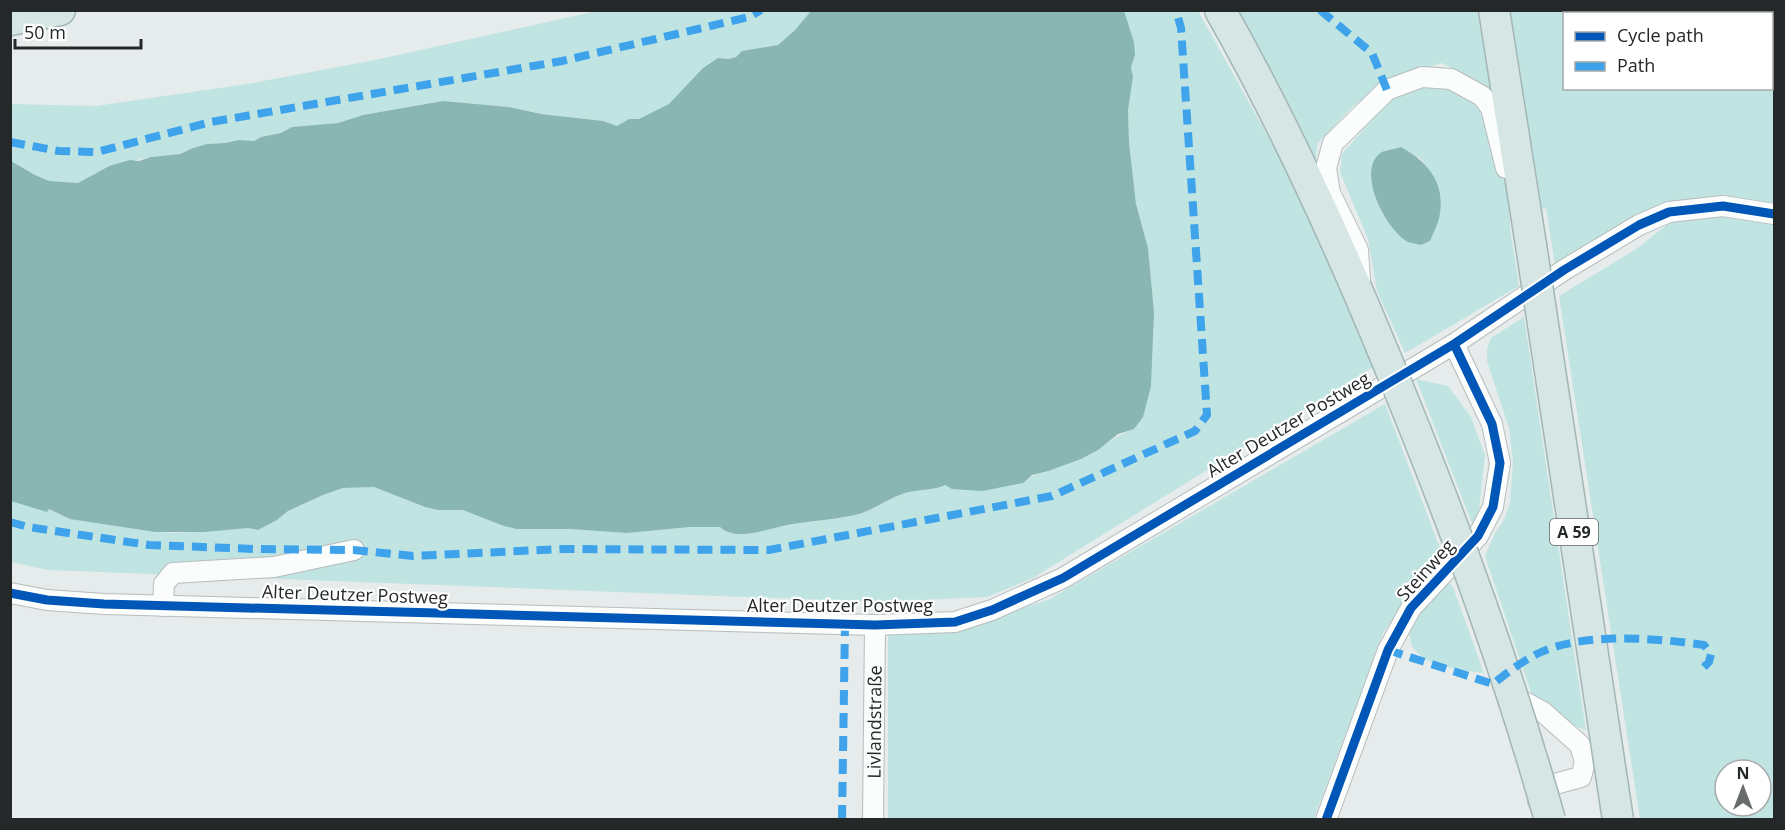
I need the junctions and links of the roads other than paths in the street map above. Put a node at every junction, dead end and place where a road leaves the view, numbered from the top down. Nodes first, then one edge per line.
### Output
1 (60, 10) edge
2 (1220, 10) edge
3 (1494, 10) edge
4 (10, 20) edge
5 (1519, 175) junction
6 (1774, 214) edge
7 (1360, 297) junction
8 (1454, 344) junction
9 (354, 550) dead end
10 (10, 593) edge
11 (163, 606) junction
12 (875, 625) junction
13 (1493, 684) dead end
14 (873, 819) edge
15 (1326, 819) edge
16 (1539, 819) edge
17 (1550, 819) edge
18 (1618, 819) edge

1 - 4 highway
2 - 7 highway
3 - 5 highway, A 59
5 - 7 street
5 - 18 highway, A 59, bridge
6 - 8 street, Alter Deutzer Postweg
7 - 17 highway, bridge
8 - 12 street, Alter Deutzer Postweg
8 - 15 street, Steinweg
9 - 11 street
10 - 11 street, Alter Deutzer Postweg
11 - 12 street, Alter Deutzer Postweg
12 - 14 street, Livlandstraße
13 - 16 street

